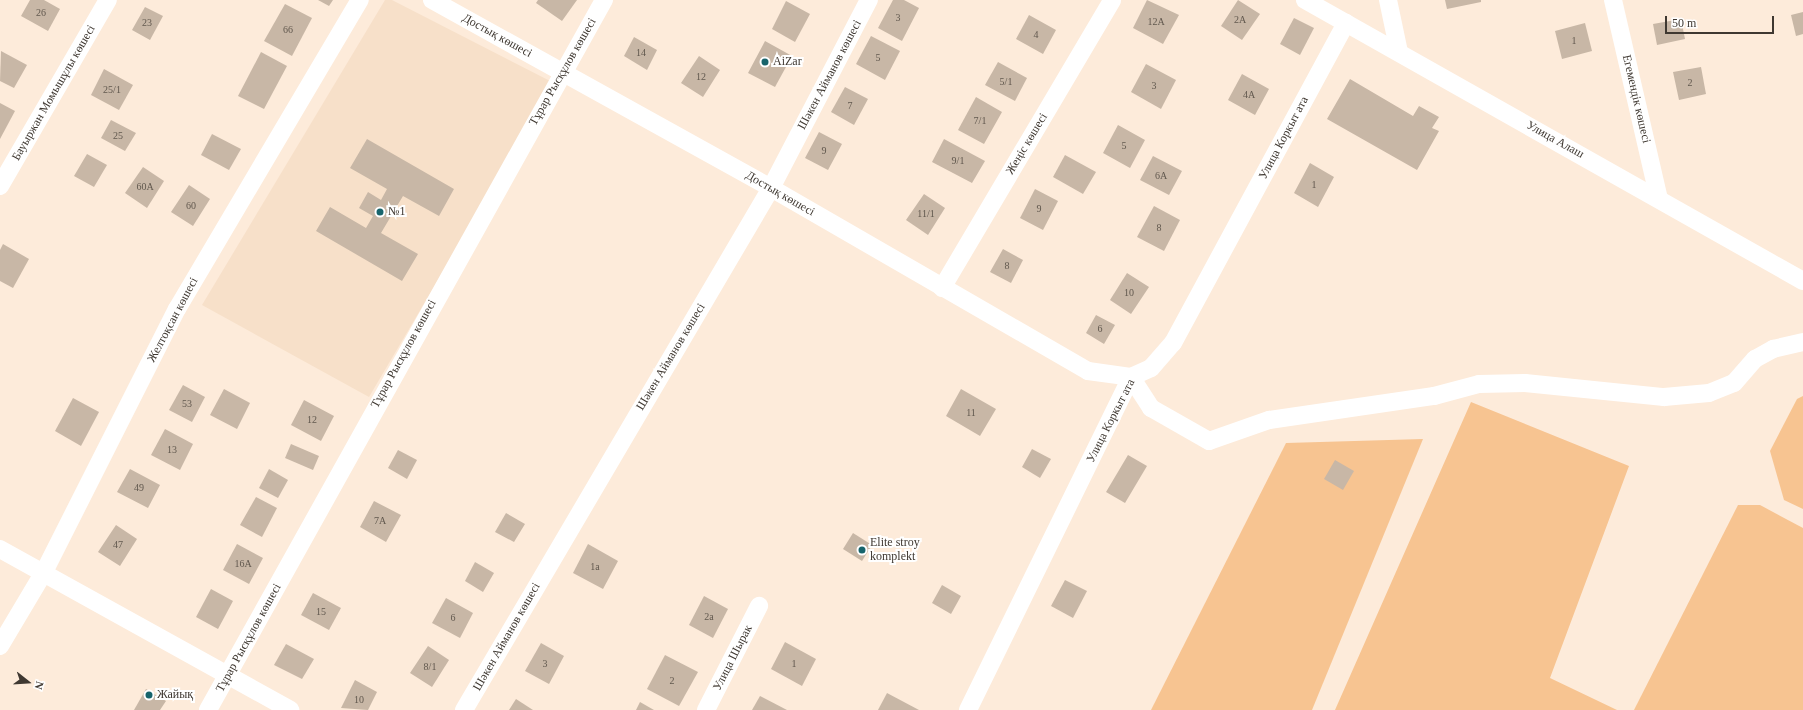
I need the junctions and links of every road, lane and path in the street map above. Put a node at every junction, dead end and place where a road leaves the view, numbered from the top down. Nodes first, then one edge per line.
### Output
1 (108, 0) edge
2 (360, 0) edge
3 (432, 0) edge
4 (604, 0) edge
5 (869, 0) edge
6 (1112, 0) edge
7 (1305, 0) edge
8 (1388, 0) edge
9 (1613, 0) edge
10 (1346, 23) junction
11 (1399, 52) junction
12 (562, 73) junction
13 (0, 186) edge
14 (771, 188) junction
15 (1659, 199) junction
16 (1803, 282) edge
17 (942, 288) junction
18 (1803, 342) edge
19 (1131, 377) junction
20 (0, 549) edge
21 (44, 572) junction
22 (759, 606) dead end
23 (0, 646) edge
24 (229, 676) junction
25 (208, 710) edge
26 (290, 710) edge
27 (464, 710) edge
28 (706, 710) edge
29 (968, 710) edge

1 - 13 street, Бауыржан Момышұлы көшесі
2 - 21 street, Желтоқсан көшесі
3 - 12 street, Достық көшесі
4 - 12 street, Тұрар Рысқұлов көшесі
5 - 14 street, Шәкен Айманов көшесі
6 - 17 street, Жеңіс көшесі
7 - 10 street, Улица Алаш
8 - 11 street
9 - 15 street, Егемендік көшесі
10 - 11 street, Улица Алаш
10 - 19 street, Улица Коркыт ата
11 - 15 street, Улица Алаш
12 - 14 street, Достық көшесі
12 - 24 street, Тұрар Рысқұлов көшесі
14 - 17 street, Достық көшесі
14 - 27 street, Шәкен Айманов көшесі
15 - 16 street, Улица Алаш
17 - 19 street, Достық көшесі
18 - 19 street
19 - 29 street, Улица Коркыт ата
20 - 21 street
21 - 23 street, Желтоқсан көшесі
21 - 24 street
22 - 28 street, Улица Шырак
24 - 25 street, Тұрар Рысқұлов көшесі
24 - 26 street

